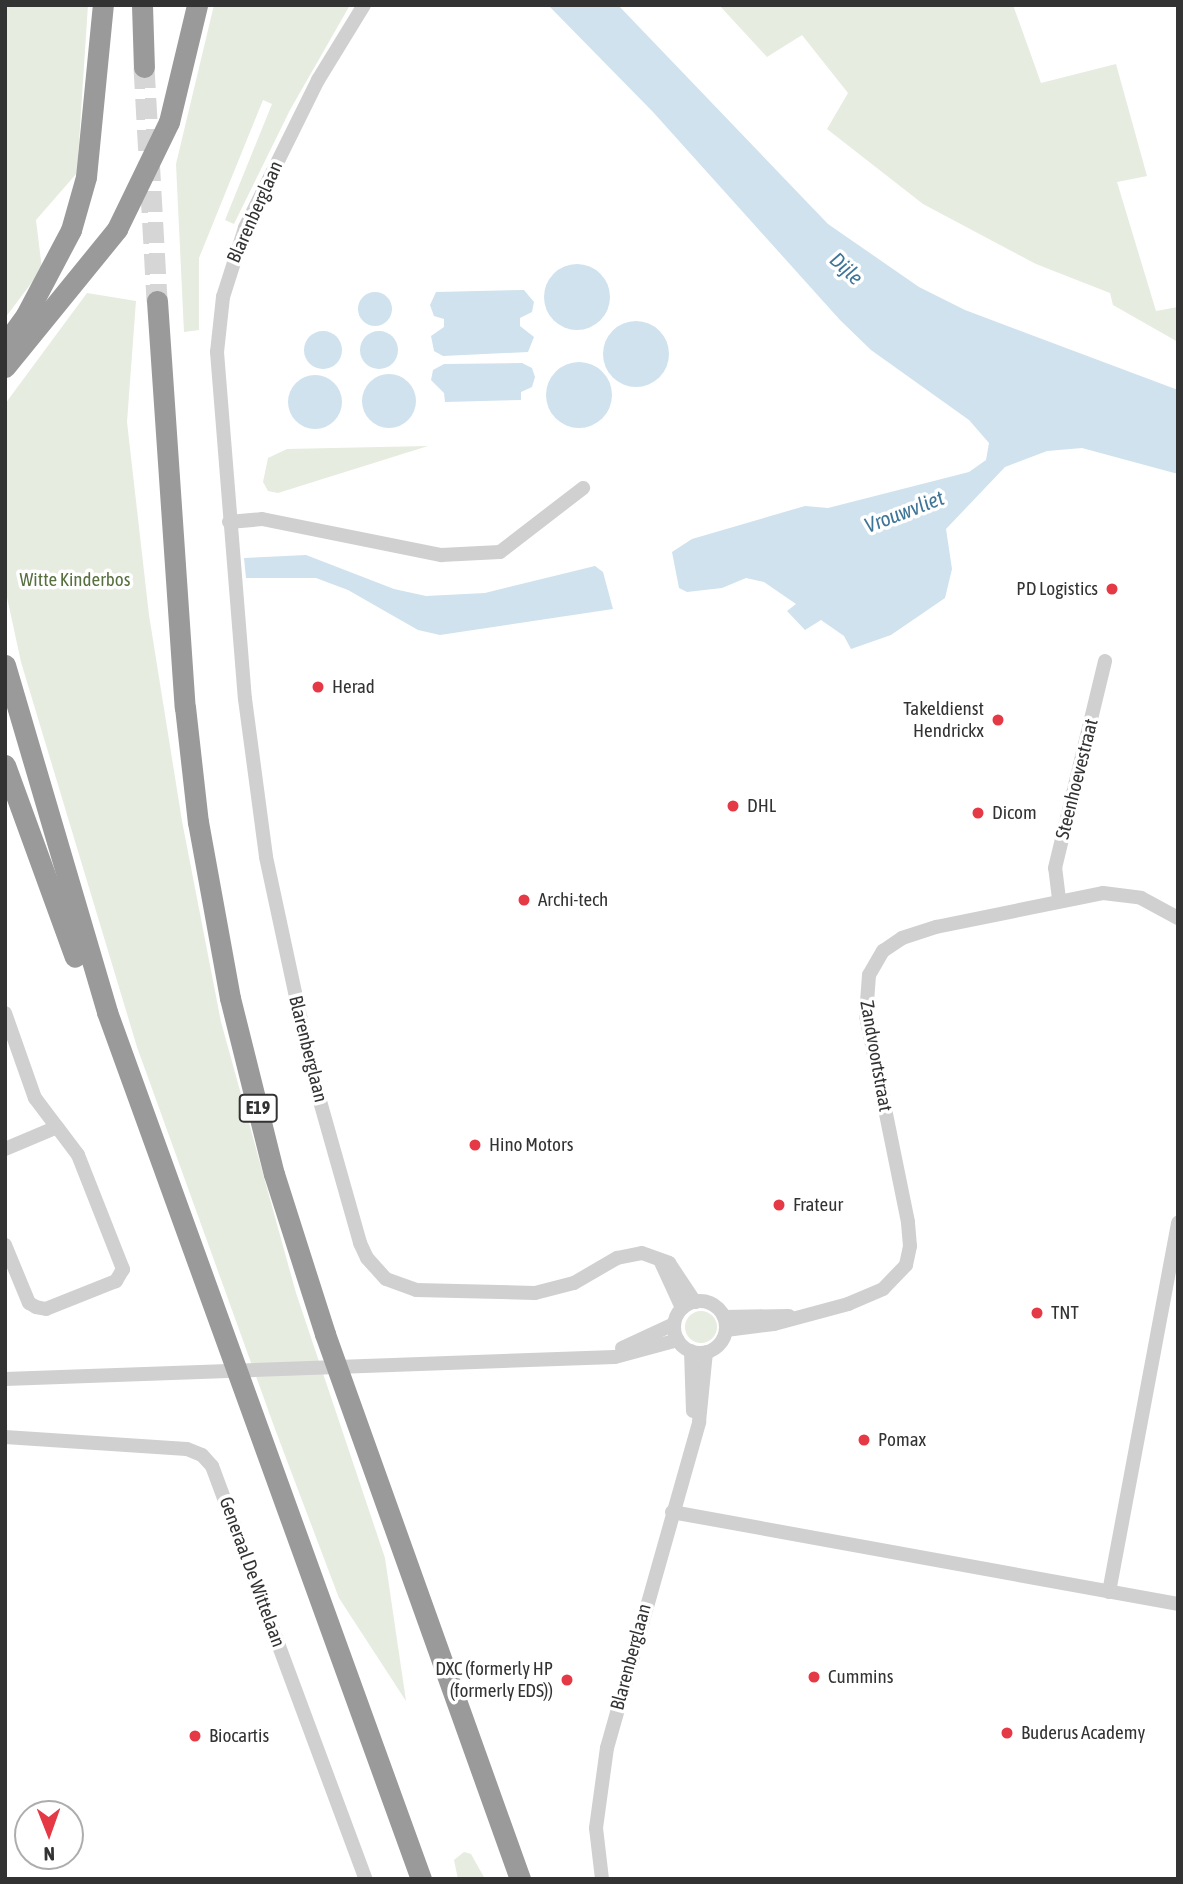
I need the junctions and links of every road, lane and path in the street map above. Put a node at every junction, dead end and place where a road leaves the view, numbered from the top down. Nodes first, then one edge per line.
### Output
1 (103, 5) edge
2 (142, 5) edge
3 (197, 5) edge
4 (364, 5) edge
5 (144, 67) tunnel mouth
6 (157, 301) tunnel mouth
7 (5, 344) edge
8 (5, 367) edge
9 (583, 488) dead end
10 (229, 522) junction
11 (1105, 661) dead end
12 (5, 665) edge
13 (5, 765) edge
14 (5, 784) edge
15 (1059, 899) junction
16 (1178, 918) edge
17 (71, 944) junction
18 (107, 1012) junction
19 (5, 1013) edge
20 (8, 1034) edge
21 (57, 1127) junction
22 (5, 1149) edge
23 (1178, 1222) edge
24 (5, 1245) edge
25 (689, 1305) junction
26 (725, 1323) junction
27 (674, 1324) junction
28 (678, 1340) junction
29 (699, 1352) junction
30 (591, 1358) junction
31 (5, 1379) edge
32 (5, 1437) edge
33 (672, 1512) junction
34 (1109, 1592) junction
35 (1178, 1604) edge
36 (366, 1879) edge
37 (421, 1879) edge
38 (520, 1879) edge
39 (602, 1879) edge

1 - 7 highway
2 - 5 highway
3 - 8 highway
4 - 10 street, Blarenberglaan
6 - 38 highway, E19
9 - 10 street
10 - 25 street, Blarenberglaan
11 - 15 street, Steenhoevestraat
12 - 18 highway
13 - 17 highway
14 - 17 highway
15 - 16 street, Zandvoortstraat
15 - 26 street, Zandvoortstraat
17 - 18 highway
18 - 37 highway
19 - 20 street
20 - 21 street
21 - 22 street
21 - 24 street
23 - 34 street
25 - 26 street
25 - 27 street
26 - 29 street
27 - 28 street
27 - 30 street
28 - 29 street
28 - 30 street
29 - 33 street, Blarenberglaan
30 - 31 street
32 - 36 street, Generaal De Wittelaan
33 - 34 street
33 - 39 street, Blarenberglaan
34 - 35 street

